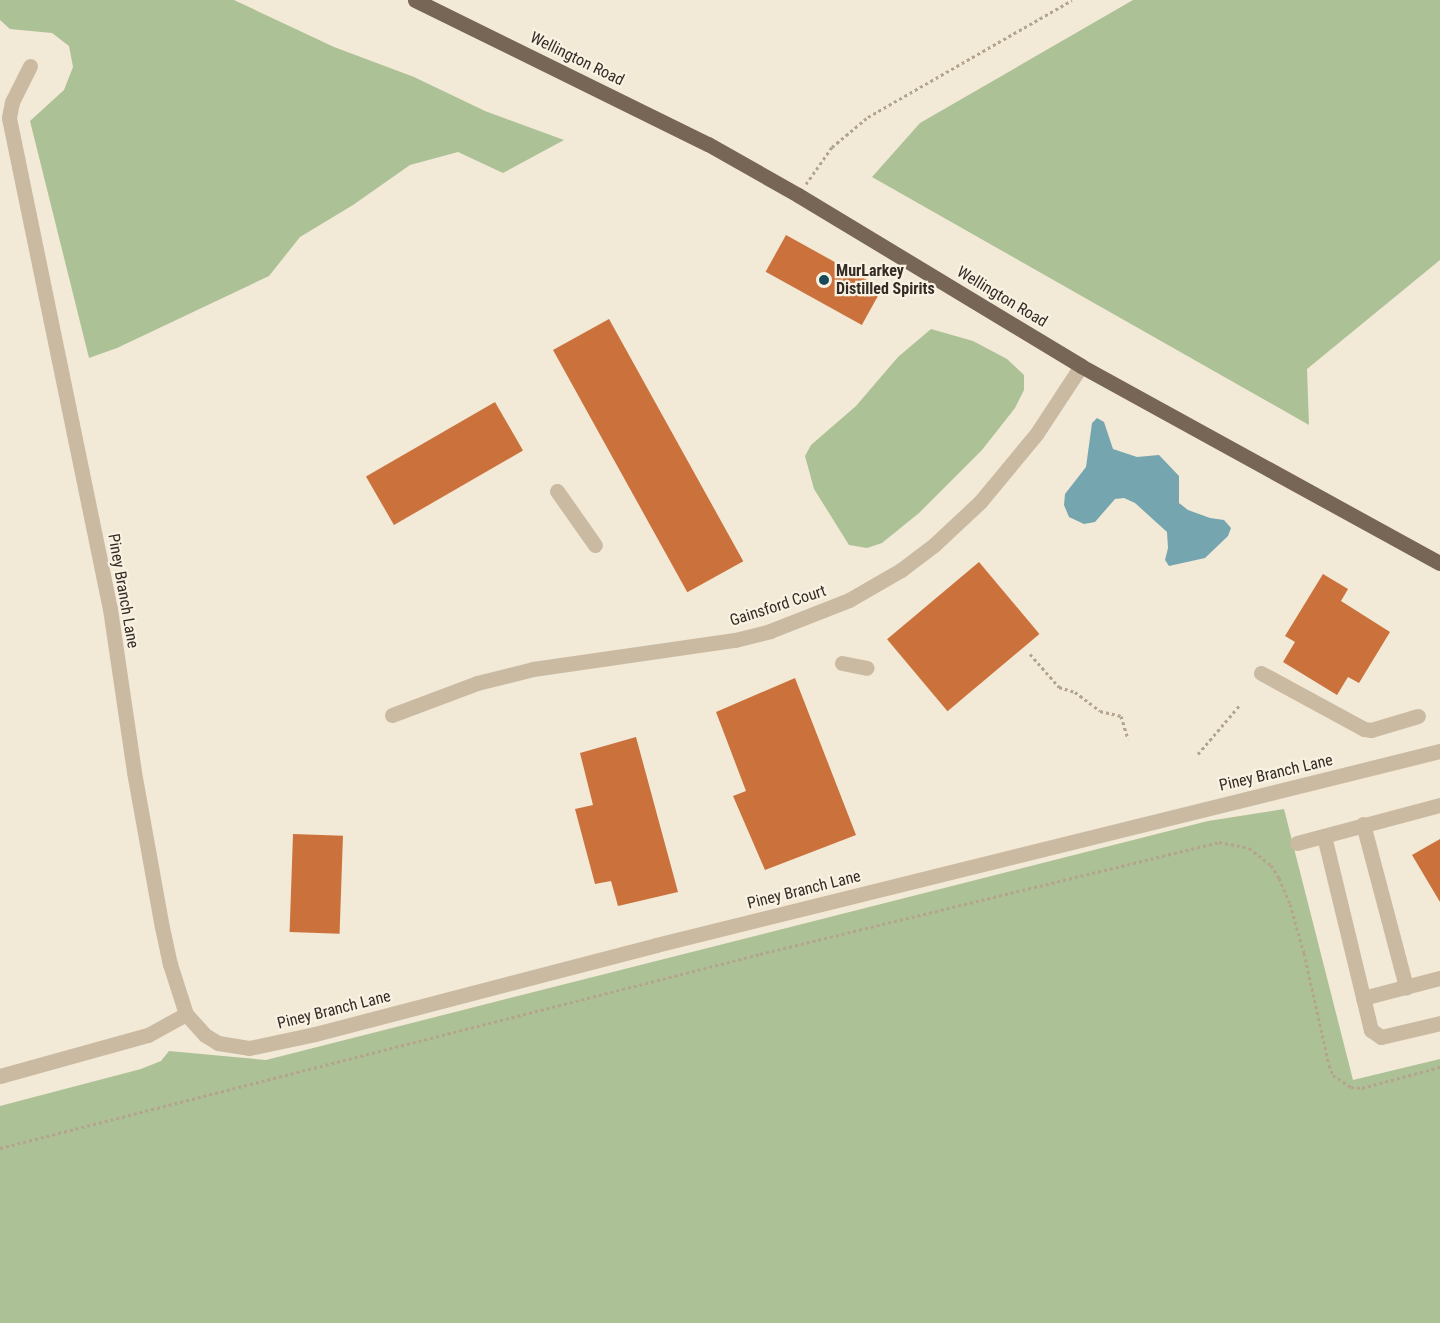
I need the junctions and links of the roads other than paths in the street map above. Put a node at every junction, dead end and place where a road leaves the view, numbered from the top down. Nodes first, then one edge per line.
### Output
1 (415, 0) edge
2 (30, 66) dead end
3 (1081, 366) junction
4 (557, 491) dead end
5 (595, 545) dead end
6 (1440, 563) edge
7 (842, 663) dead end
8 (867, 668) dead end
9 (1261, 673) dead end
10 (392, 715) dead end
11 (1418, 716) dead end
12 (1440, 751) edge
13 (1440, 805) edge
14 (1363, 824) junction
15 (1324, 836) junction
16 (1297, 843) dead end
17 (1440, 978) edge
18 (1406, 987) junction
19 (1363, 998) junction
20 (186, 1014) junction
21 (1440, 1023) edge
22 (0, 1076) edge

1 - 3 main road, Wellington Road
2 - 20 street, Piney Branch Lane
3 - 6 main road, Wellington Road
3 - 10 street, Gainsford Court
4 - 5 street
7 - 8 street
9 - 11 street
12 - 20 street, Piney Branch Lane
13 - 14 street
14 - 15 street
14 - 18 street
15 - 16 street
15 - 19 street
17 - 18 street
18 - 19 street
19 - 21 street
20 - 22 street

